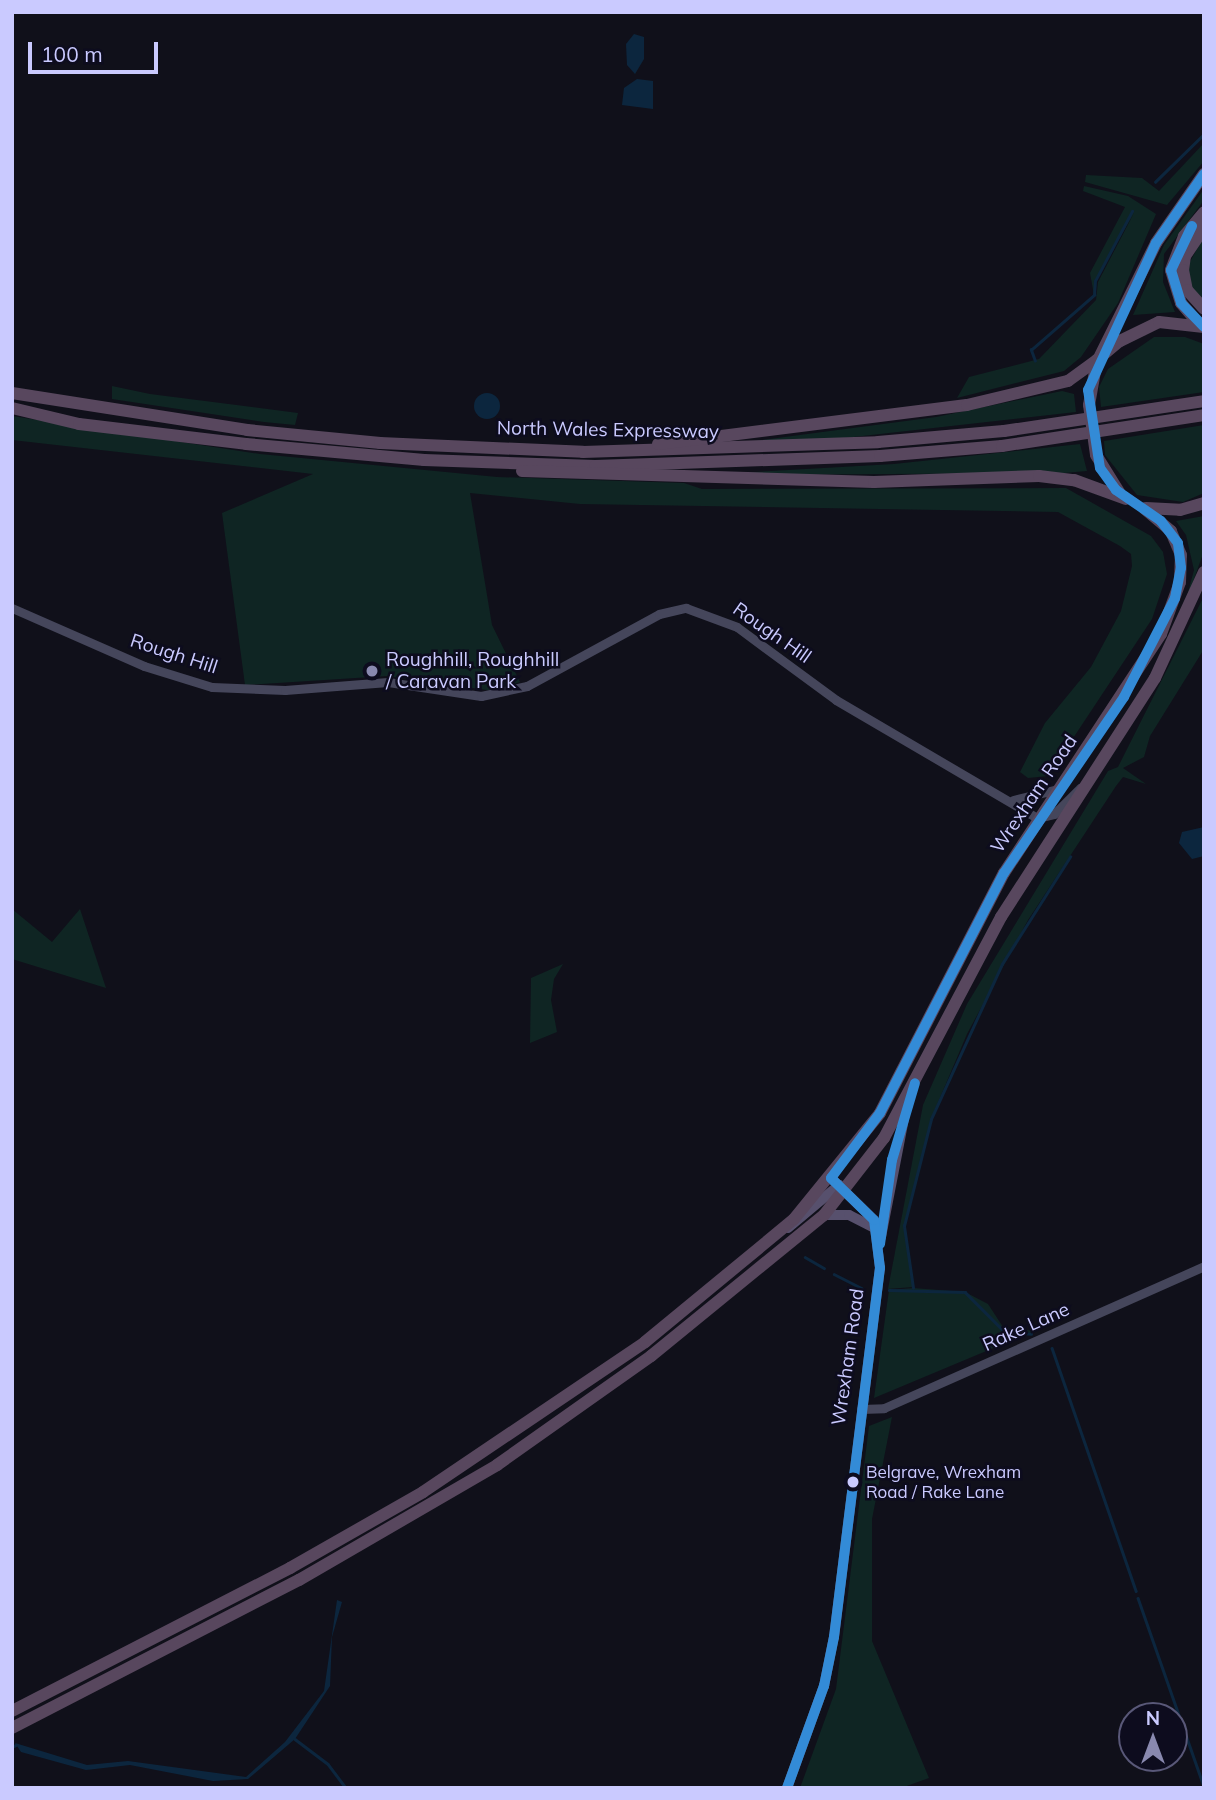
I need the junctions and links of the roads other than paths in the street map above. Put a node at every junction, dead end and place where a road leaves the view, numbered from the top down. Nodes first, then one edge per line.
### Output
1 (1204, 174) edge
2 (1204, 212) edge
3 (1204, 228) edge
4 (1204, 309) edge
5 (1202, 326) edge
6 (1099, 358) junction
7 (12, 393) edge
8 (1204, 401) edge
9 (12, 408) edge
10 (1204, 415) edge
11 (541, 451) junction
12 (424, 460) junction
13 (1126, 499) junction
14 (1204, 503) edge
15 (1143, 508) junction
16 (1204, 572) edge
17 (12, 608) edge
18 (1083, 784) junction
19 (1061, 787) junction
20 (1013, 800) junction
21 (1037, 818) junction
22 (910, 1092) junction
23 (839, 1185) junction
24 (824, 1215) junction
25 (879, 1235) junction
26 (1204, 1266) edge
27 (861, 1409) junction
28 (12, 1711) edge
29 (12, 1728) edge
30 (787, 1788) edge

1 - 6 highway
2 - 5 highway
3 - 4 highway
5 - 6 highway
6 - 11 highway
6 - 13 highway, bridge
7 - 11 highway, North Wales Expressway
8 - 11 highway, North Wales Expressway
9 - 12 highway, North Wales Expressway
10 - 12 highway, North Wales Expressway
12 - 13 highway
13 - 15 highway
14 - 15 highway
15 - 19 highway, Wrexham Road
16 - 18 highway, Wrexham Road
17 - 20 street, Rough Hill
18 - 21 street
18 - 22 highway, Wrexham Road
19 - 20 street
19 - 21 highway, Wrexham Road
20 - 21 street, Rough Hill
21 - 23 highway, Wrexham Road
22 - 23 highway, Wrexham Road
22 - 25 main road, Wrexham Road
23 - 24 highway
23 - 25 main road
23 - 28 highway
24 - 25 main road
24 - 29 highway
25 - 27 main road, Wrexham Road
26 - 27 street, Rake Lane
27 - 30 main road, Wrexham Road

